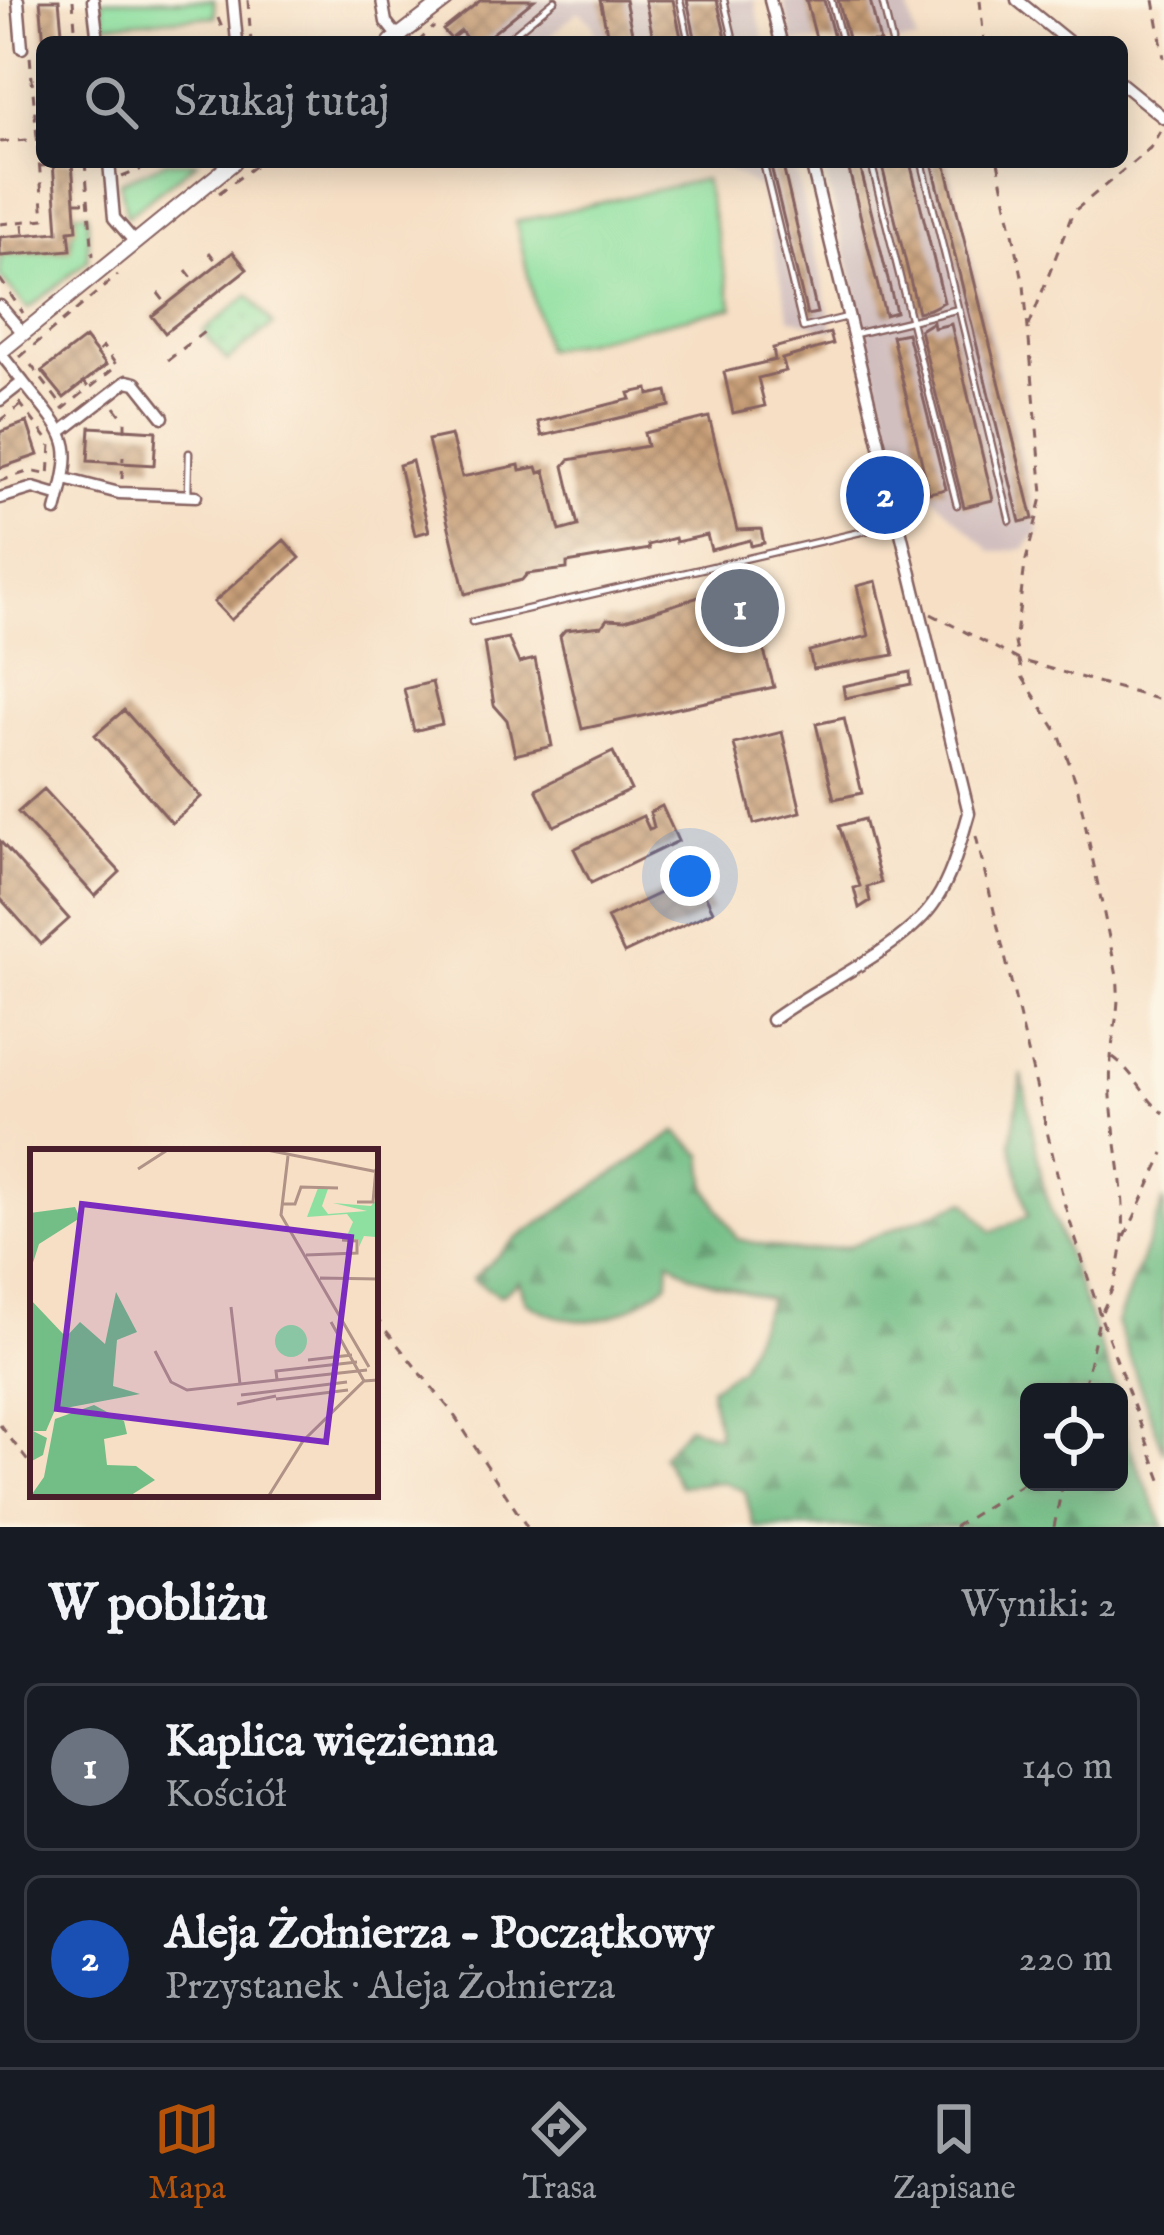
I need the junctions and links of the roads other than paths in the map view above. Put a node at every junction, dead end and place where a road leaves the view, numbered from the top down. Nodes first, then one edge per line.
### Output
1 (18, 0) edge
2 (94, 0) edge
3 (233, 0) edge
4 (382, 0) edge
5 (446, 0) edge
6 (555, 0) edge
7 (680, 0) edge
8 (724, 0) edge
9 (770, 0) edge
10 (831, 0) edge
11 (882, 0) edge
12 (1017, 0) edge
13 (97, 36) edge
14 (236, 36) edge
15 (393, 36) edge
16 (398, 36) edge
17 (511, 36) edge
18 (688, 36) edge
19 (733, 36) edge
20 (779, 36) edge
21 (840, 36) edge
22 (891, 36) edge
23 (1062, 36) edge
24 (25, 44) road end
25 (1128, 89) edge
26 (1164, 121) edge
27 (110, 168) edge
28 (226, 168) edge
29 (764, 168) edge
30 (813, 168) edge
31 (872, 168) edge
32 (924, 168) edge
33 (133, 240) junction
34 (0, 306) edge
35 (959, 309) junction
36 (850, 316) junction
37 (910, 321) junction
38 (23, 333) junction
39 (855, 334) junction
40 (0, 352) edge
41 (23, 382) junction
42 (0, 400) edge
43 (163, 418) dead end
44 (62, 432) junction
45 (189, 453) dead end
46 (65, 479) junction
47 (60, 496) junction
48 (192, 496) joint
49 (0, 498) edge
50 (957, 506) dead end
51 (56, 512) dead end
52 (1010, 521) dead end
53 (900, 522) junction
54 (472, 622) dead end
55 (772, 1020) dead end

1 - 24 street
2 - 13 street
3 - 14 street
4 - 15 street
5 - 16 street
6 - 17 lane
7 - 18 lane
8 - 19 lane
9 - 20 street
10 - 21 lane
11 - 22 lane
12 - 23 street
25 - 26 street
27 - 33 street
28 - 33 street
29 - 36 lane
30 - 36 street
31 - 37 lane
32 - 35 lane
33 - 38 street
34 - 38 street
35 - 37 lane
35 - 52 lane
36 - 39 street
37 - 39 lane
37 - 50 lane
38 - 40 street
39 - 53 street
40 - 41 street
41 - 42 street
41 - 44 street
43 - 44 street
44 - 46 street
45 - 48 lane
46 - 47 street
46 - 48 street
47 - 49 street
47 - 51 street
53 - 54 lane
53 - 55 street

